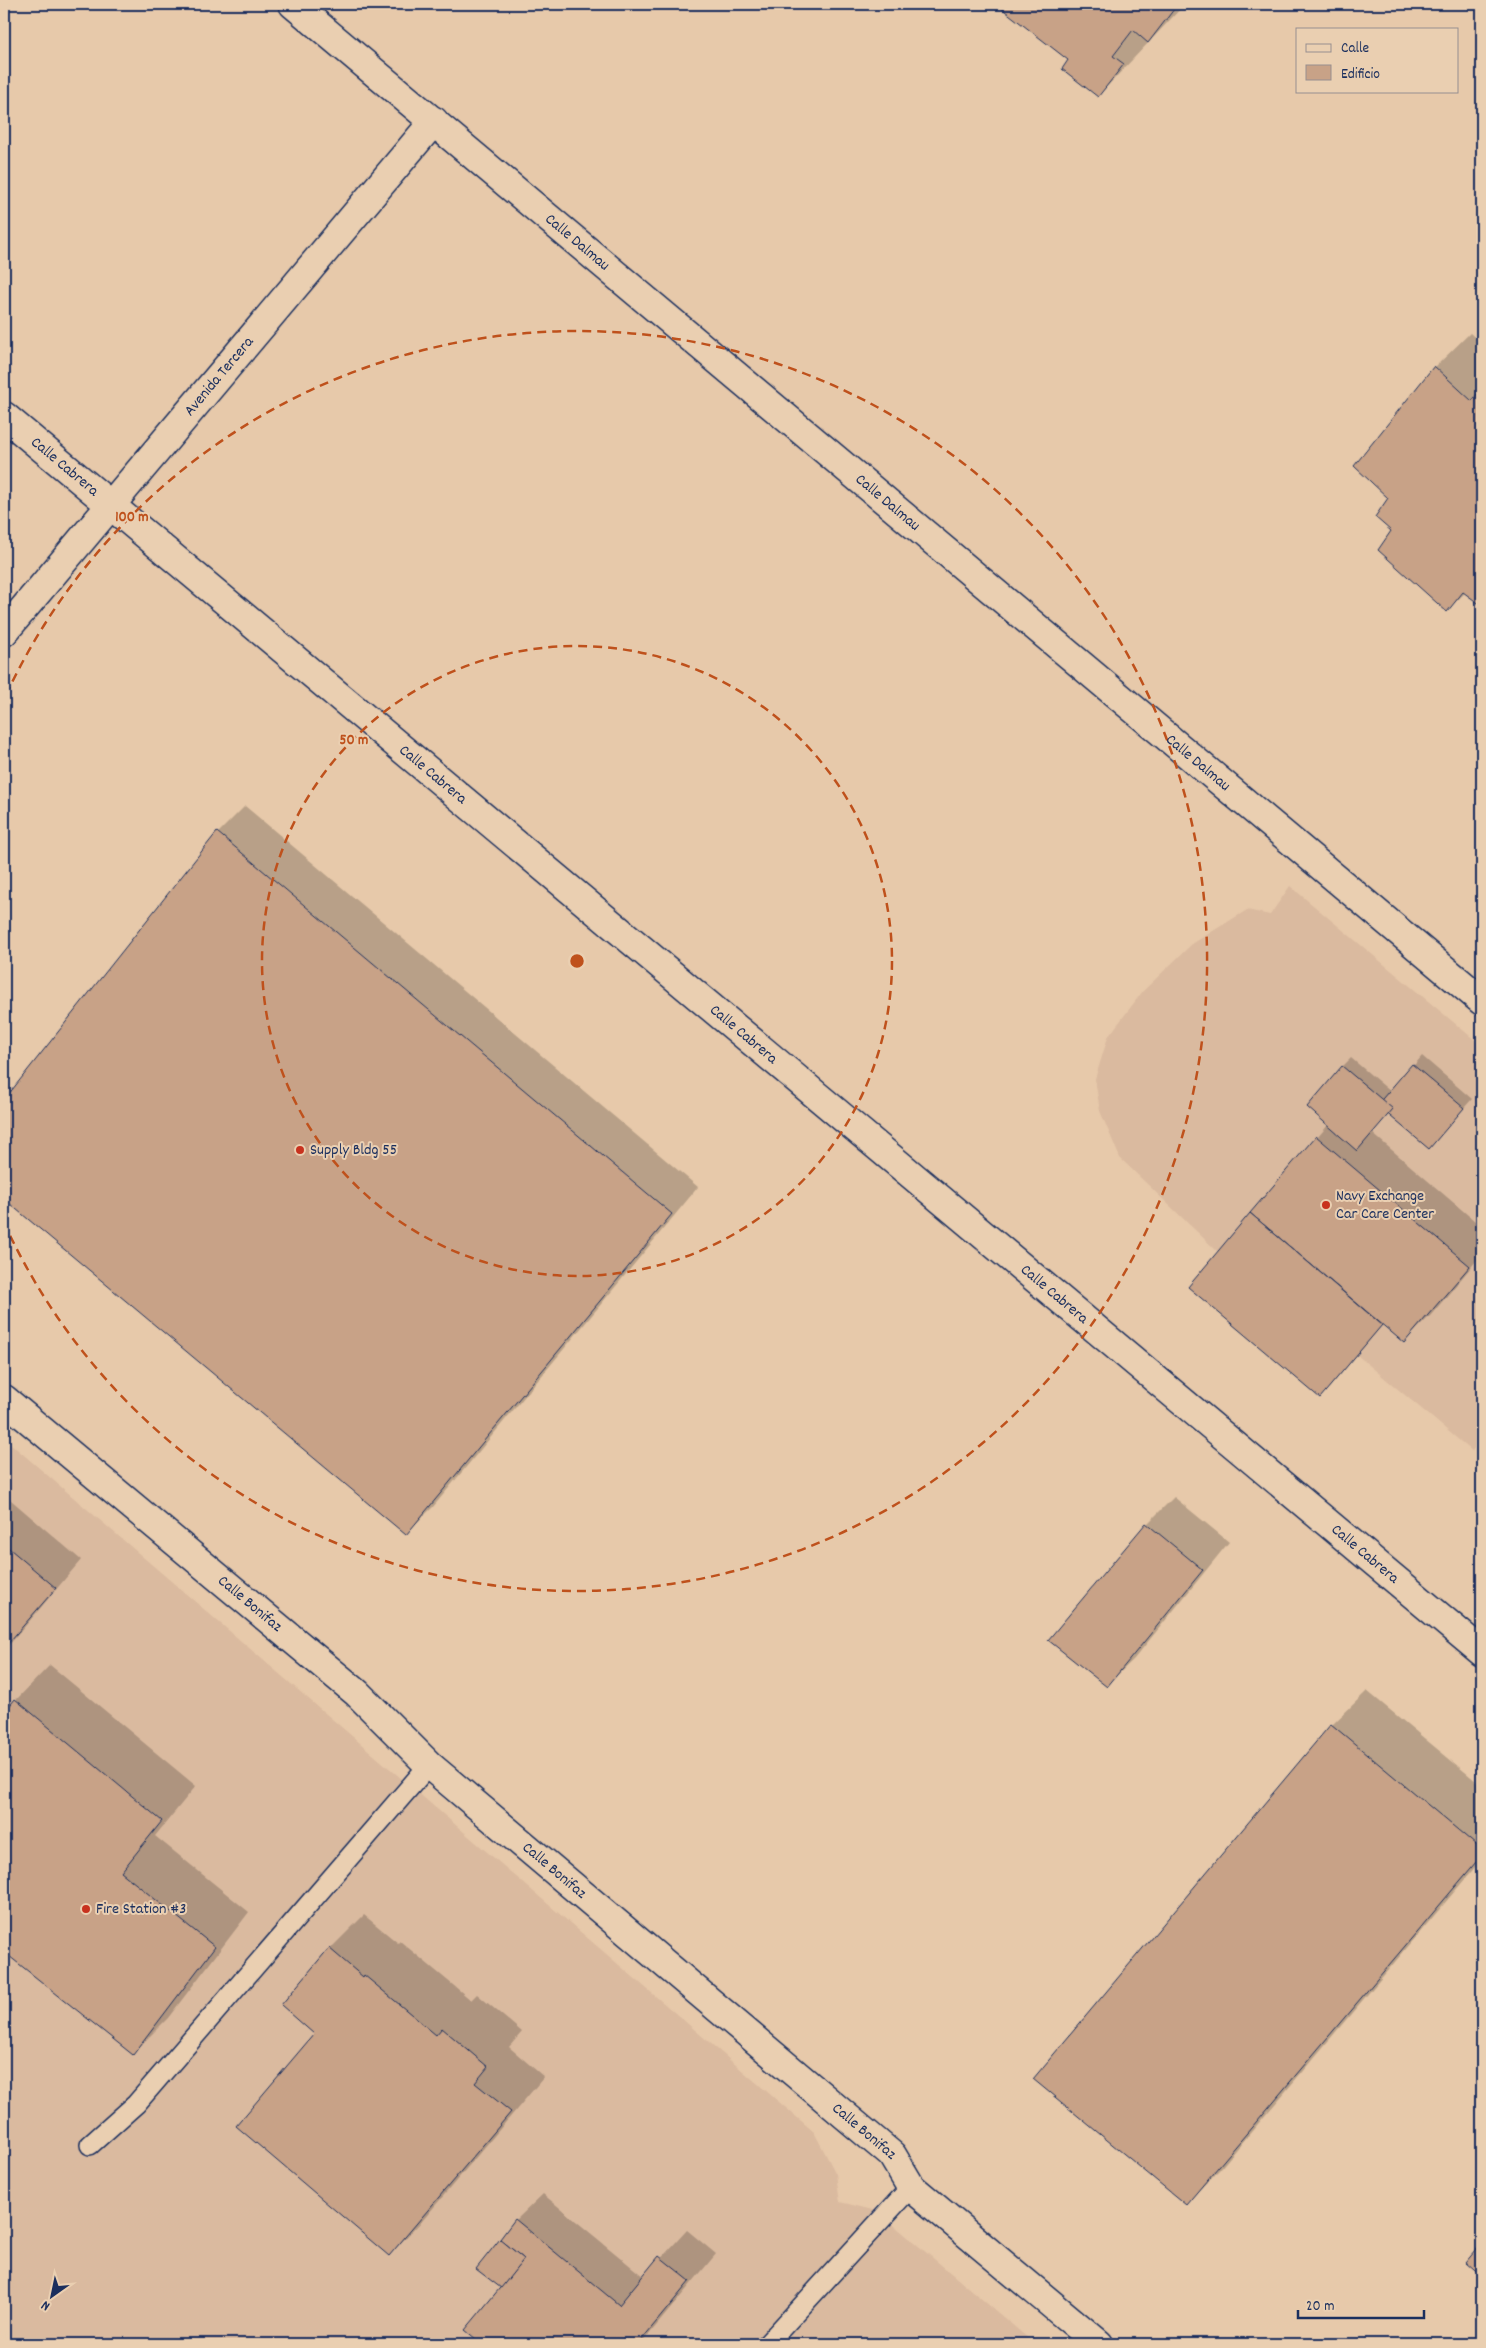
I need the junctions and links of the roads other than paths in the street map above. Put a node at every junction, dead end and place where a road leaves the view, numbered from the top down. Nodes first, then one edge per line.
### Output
1 (293, 4) edge
2 (434, 121) junction
3 (4, 416) edge
4 (110, 505) junction
5 (4, 632) edge
6 (1482, 1000) edge
7 (4, 1399) edge
8 (1482, 1652) edge
9 (429, 1765) junction
10 (90, 2145) dead end
11 (910, 2187) junction
12 (767, 2344) edge
13 (1099, 2344) edge

1 - 2 street, Calle Dalmau
2 - 4 street, Avenida Tercera
2 - 6 street, Calle Dalmau
3 - 4 street, Calle Cabrera
4 - 5 street, Avenida Tercera
4 - 8 street, Calle Cabrera
7 - 9 street, Calle Bonifaz
9 - 10 lane
9 - 11 street, Calle Bonifaz
11 - 12 lane
11 - 13 street, Calle Bonifaz

